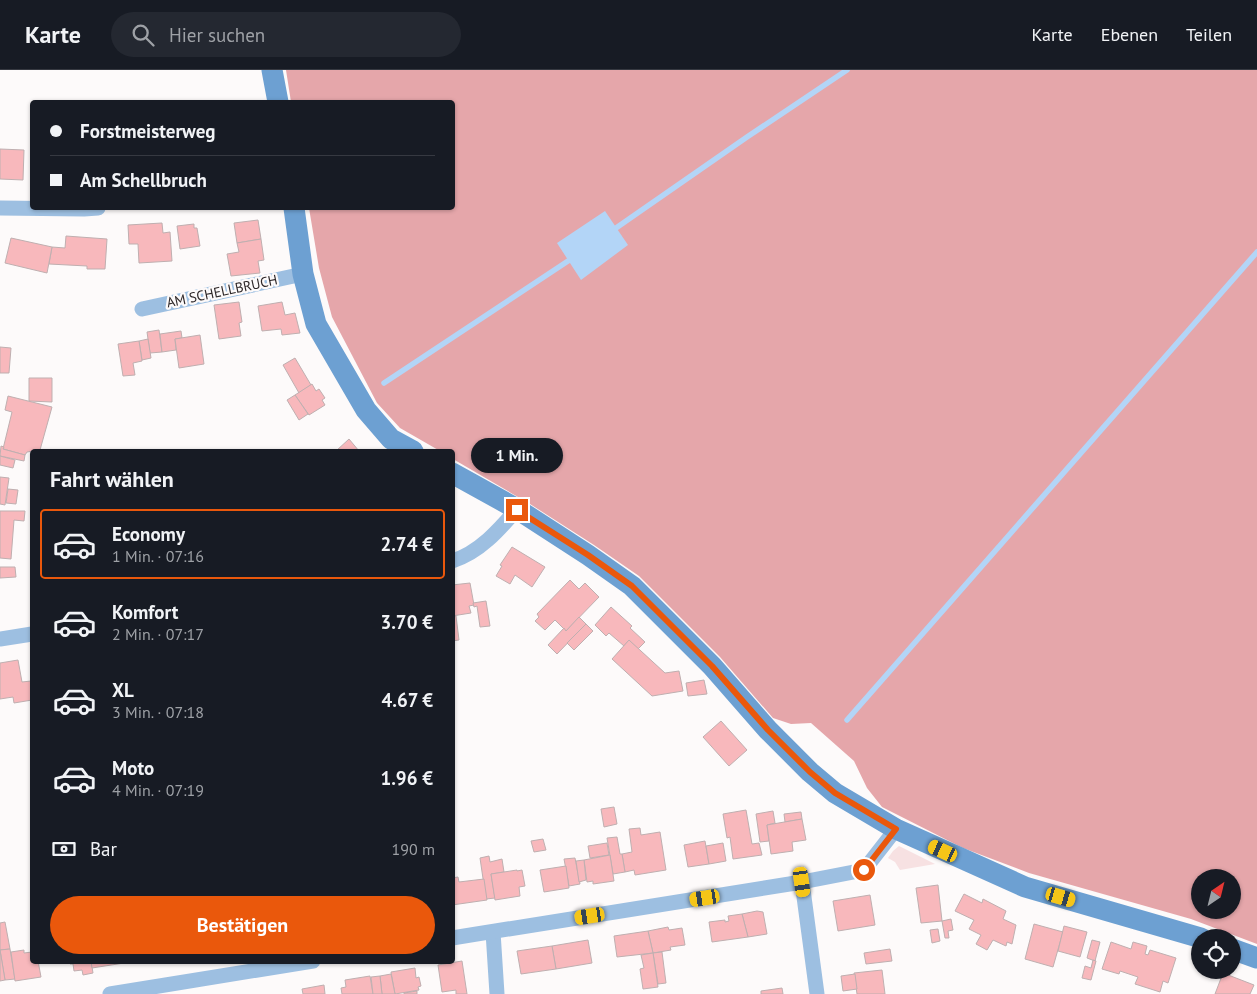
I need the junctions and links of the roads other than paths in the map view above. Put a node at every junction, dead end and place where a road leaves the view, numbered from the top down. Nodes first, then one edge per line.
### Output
1 (272, 70) edge
2 (278, 100) edge
3 (0, 208) edge
4 (30, 208) edge
5 (294, 210) edge
6 (303, 274) junction
7 (142, 308) dead end
8 (408, 449) edge
9 (455, 476) edge
10 (517, 510) junction
11 (455, 560) edge
12 (30, 634) edge
13 (0, 639) edge
14 (896, 829) junction
15 (802, 882) junction
16 (493, 932) junction
17 (1191, 935) edge
18 (455, 938) edge
19 (1241, 952) edge
20 (1257, 958) edge
21 (298, 964) edge
22 (181, 988) edge
23 (110, 994) edge
24 (497, 994) edge
25 (817, 994) edge

1 - 2 street
3 - 4 street
5 - 6 street
6 - 7 street, AM SCHELLBRUCH
6 - 8 street
9 - 10 street
10 - 11 street
10 - 14 street
12 - 13 street
14 - 15 street
14 - 17 street
15 - 16 street
15 - 25 street
16 - 18 street
16 - 24 street
19 - 20 street
21 - 22 street
22 - 23 street

